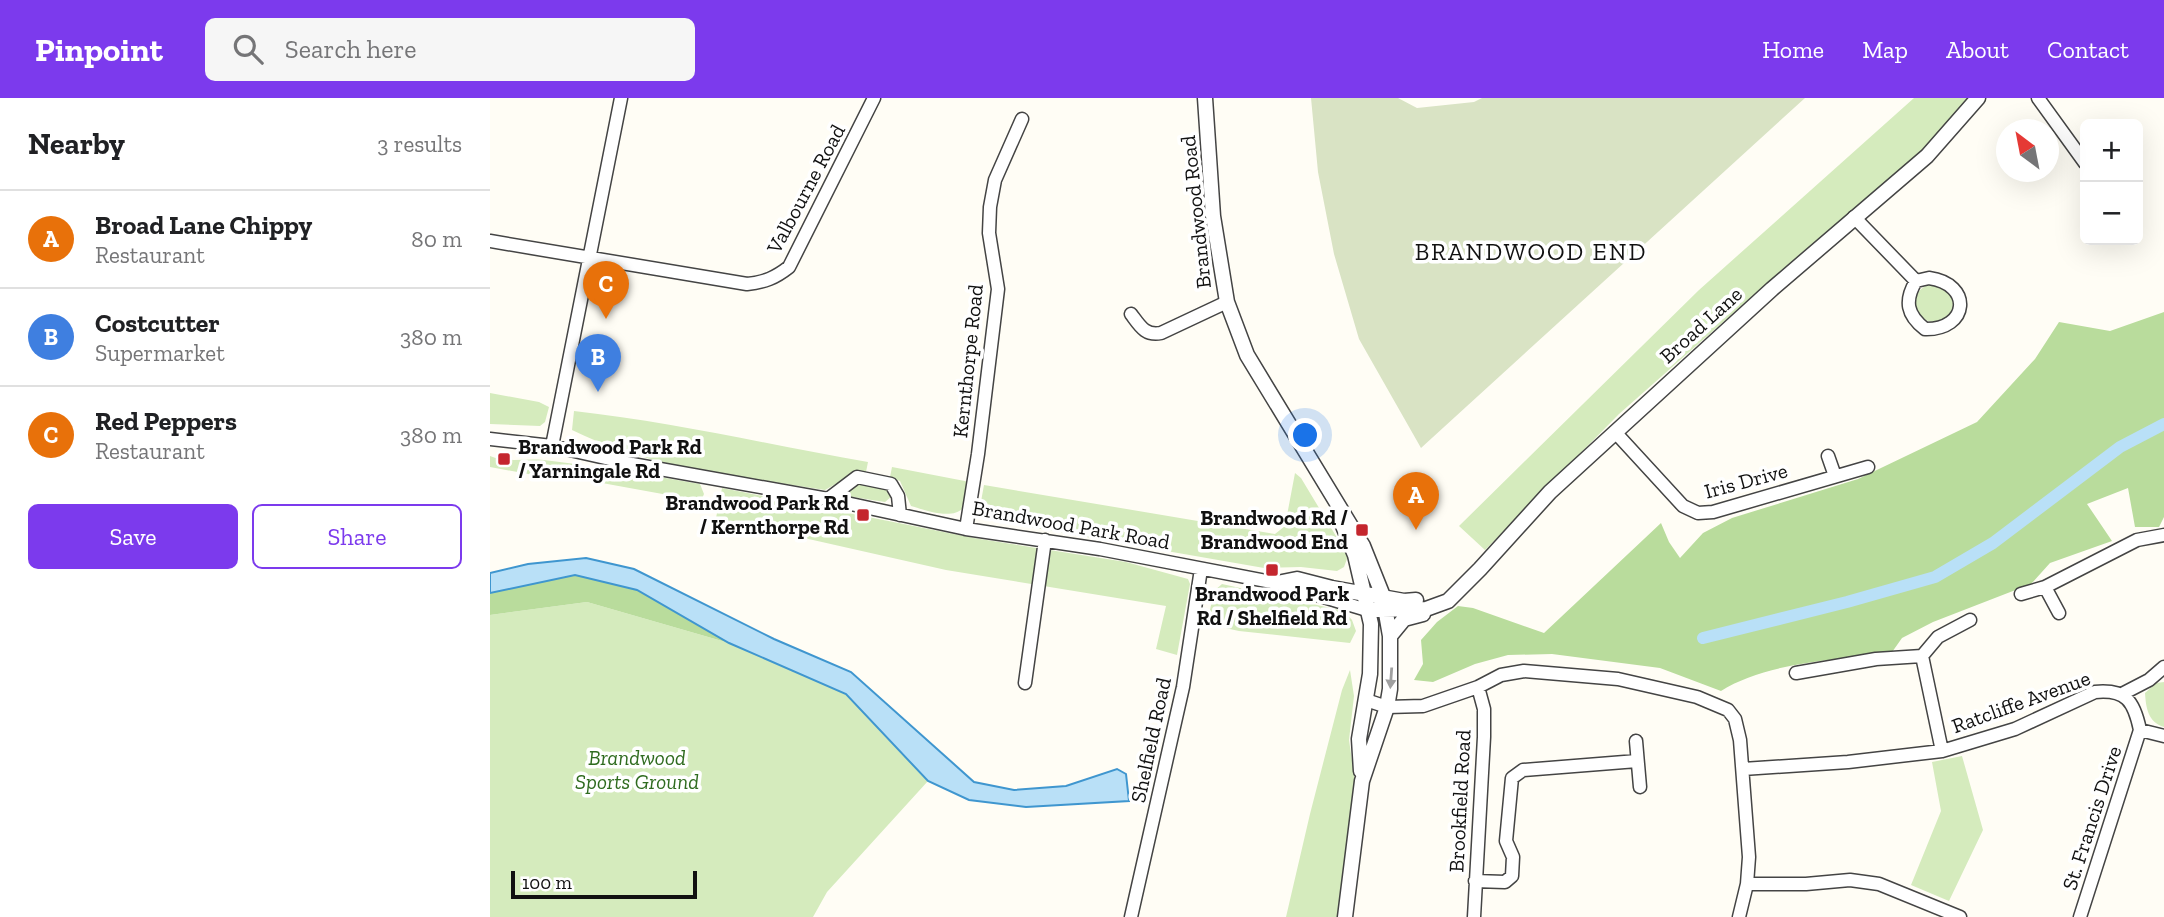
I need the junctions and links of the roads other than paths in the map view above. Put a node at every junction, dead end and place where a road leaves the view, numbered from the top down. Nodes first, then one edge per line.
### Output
1 (621, 98) edge
2 (874, 98) edge
3 (1205, 98) edge
4 (1978, 98) edge
5 (2038, 98) edge
6 (1022, 119) dead end
7 (2080, 156) edge
8 (1854, 218) junction
9 (490, 240) edge
10 (591, 257) junction
11 (1916, 282) junction
12 (1227, 302) junction
13 (1131, 314) dead end
14 (1615, 432) junction
15 (490, 439) edge
16 (552, 446) junction
17 (1828, 456) dead end
18 (1868, 467) dead end
19 (1835, 476) junction
20 (828, 499) junction
21 (900, 515) junction
22 (966, 529) junction
23 (2164, 535) edge
24 (1045, 540) junction
25 (1201, 569) junction
26 (1277, 583) junction
27 (2045, 587) junction
28 (1459, 591) junction
29 (2021, 594) dead end
30 (1376, 598) junction
31 (1439, 606) junction
32 (1367, 610) junction
33 (2059, 612) dead end
34 (1970, 620) dead end
35 (1390, 636) junction
36 (1922, 656) junction
37 (2164, 667) edge
38 (1796, 673) dead end
39 (1025, 683) dead end
40 (1478, 687) junction
41 (2122, 694) junction
42 (1366, 700) junction
43 (1387, 707) junction
44 (2140, 730) junction
45 (2164, 736) edge
46 (1636, 741) dead end
47 (1942, 751) junction
48 (1637, 761) junction
49 (1743, 769) junction
50 (1362, 781) junction
51 (1640, 787) dead end
52 (1475, 881) junction
53 (1747, 884) junction
54 (1131, 917) edge
55 (1346, 917) edge
56 (1474, 917) edge
57 (1740, 917) edge
58 (1960, 917) edge
59 (2080, 917) edge

1 - 10 street
2 - 10 street, Valbourne Road
3 - 12 street, Brandwood Road
4 - 8 street, Broad Lane
5 - 7 street
6 - 22 street, Kernthorpe Road
8 - 11 street
8 - 14 street, Broad Lane
9 - 10 street, Valbourne Road
10 - 16 street
11 - 11 street
12 - 13 street
12 - 30 street, Brandwood Road
14 - 19 street, Iris Drive
14 - 28 street, Broad Lane
15 - 16 street, Brandwood Park Road
16 - 20 street, Brandwood Park Road
17 - 19 street
18 - 19 street, Iris Drive
20 - 21 street, Brandwood Park Road
20 - 21 street
21 - 22 street, Brandwood Park Road
22 - 24 street, Brandwood Park Road
23 - 27 street
24 - 25 street, Brandwood Park Road
24 - 39 street
25 - 26 street, Brandwood Park Road
25 - 54 street, Shelfield Road
26 - 30 street, Brandwood Park Road
26 - 32 street, Brandwood Park Road
27 - 29 street
27 - 33 street
28 - 30 street
28 - 31 street, Broad Lane
30 - 31 street
30 - 32 street, Brandwood Road
30 - 35 street
31 - 35 street, Broad Lane
32 - 42 street, Brandwood Road
34 - 36 street
35 -> 43 street
36 - 38 street
36 - 47 street
37 - 41 street
40 - 43 street
40 - 49 street
40 - 52 street, Brookfield Road
41 - 44 street, Ratcliffe Avenue
41 - 47 street, Ratcliffe Avenue
42 - 43 street
42 - 50 street, Brandwood Road
43 - 50 street
44 - 45 street
44 - 59 street, St. Francis Drive
46 - 48 street
47 - 49 street, Ratcliffe Avenue
48 - 51 street
48 - 52 street
49 - 53 street
50 - 55 street
52 - 56 street, Brookfield Road
53 - 57 street
53 - 58 street

